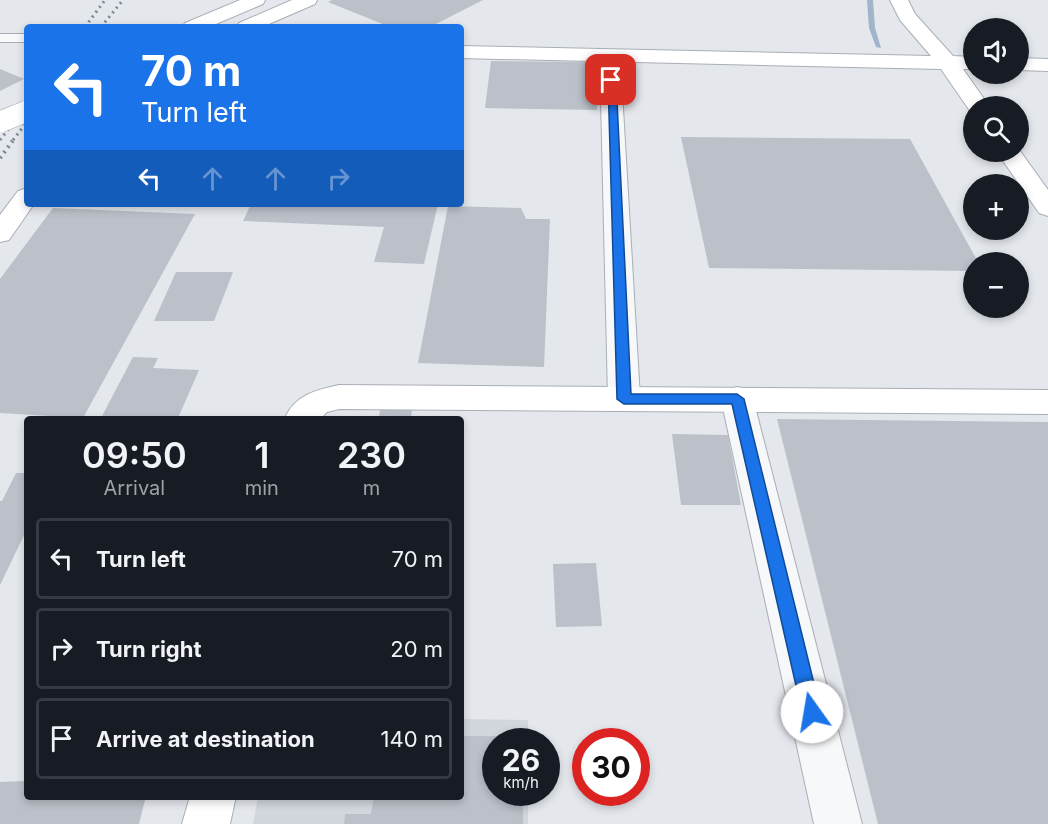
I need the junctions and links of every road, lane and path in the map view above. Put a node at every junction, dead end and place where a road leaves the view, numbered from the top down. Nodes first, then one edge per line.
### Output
1 (283, 0) edge
2 (308, 0) edge
3 (899, 0) edge
4 (257, 5) edge
5 (201, 24) edge
6 (225, 24) edge
7 (253, 24) edge
8 (0, 38) edge
9 (24, 38) edge
10 (464, 52) edge
11 (610, 57) junction
12 (947, 62) junction
13 (963, 63) edge
14 (1029, 64) edge
15 (1048, 65) edge
16 (971, 96) edge
17 (24, 112) edge
18 (0, 122) edge
19 (1016, 162) edge
20 (24, 200) edge
21 (1048, 208) edge
22 (0, 234) edge
23 (624, 399) junction
24 (737, 399) junction
25 (1048, 402) edge
26 (303, 416) edge
27 (212, 800) edge
28 (206, 824) edge
29 (838, 824) edge

1 - 4 street
2 - 7 street
3 - 12 street
4 - 5 street
4 - 6 street
8 - 9 lane
10 - 11 street
11 - 12 street
11 - 23 street
12 - 13 street
12 - 16 street
14 - 15 street
17 - 18 street, bridge
19 - 21 street
20 - 22 street
23 - 24 street
23 - 26 street
24 - 25 street
24 - 29 street
27 - 28 street

